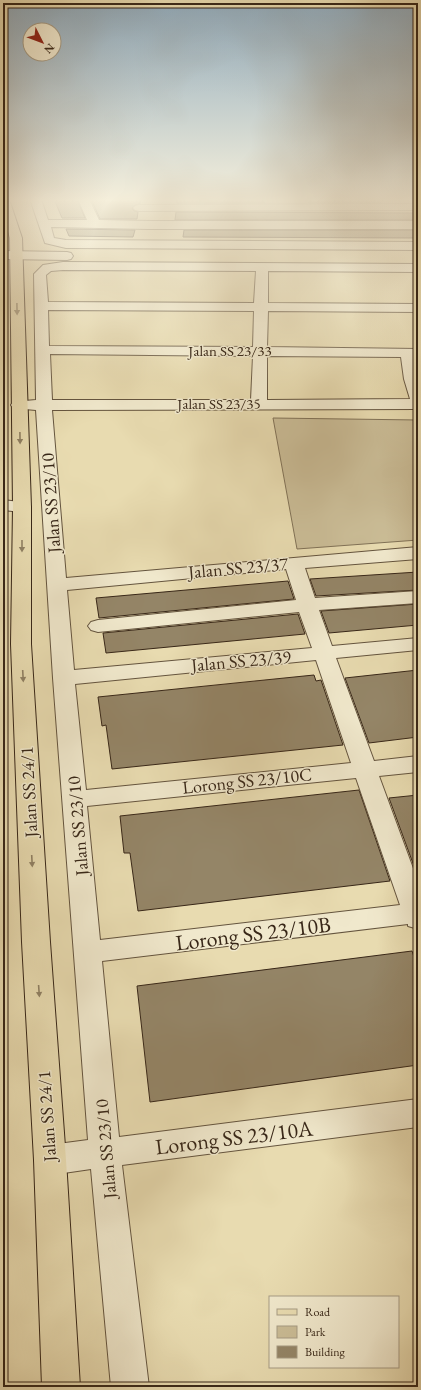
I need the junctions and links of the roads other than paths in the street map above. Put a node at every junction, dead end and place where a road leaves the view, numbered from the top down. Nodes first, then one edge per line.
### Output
1 (10, 264) edge
2 (262, 267) junction
3 (418, 268) edge
4 (40, 306) junction
5 (261, 307) junction
6 (418, 308) edge
7 (42, 350) junction
8 (260, 352) junction
9 (413, 352) edge
10 (418, 398) edge
11 (259, 404) junction
12 (418, 404) edge
13 (19, 405) junction
14 (44, 406) junction
15 (12, 499) edge
16 (418, 553) edge
17 (294, 563) junction
18 (58, 585) junction
19 (418, 597) edge
20 (306, 605) junction
21 (98, 626) dead end
22 (418, 644) edge
23 (324, 653) junction
24 (64, 678) junction
25 (418, 764) edge
26 (364, 768) junction
27 (76, 799) junction
28 (417, 915) edge
29 (88, 952) junction
30 (418, 1113) edge
31 (105, 1153) junction
32 (50, 1160) junction
33 (61, 1387) edge
34 (130, 1387) edge

1 -> 13 main road, Jalan SS 24/1
2 - 3 street
2 - 4 street, Jalan SS 23/10
2 - 5 street
4 - 5 street
4 - 7 street, Jalan SS 23/10
5 - 6 street
5 - 8 street
7 - 8 street, Jalan SS 23/33
7 - 14 street, Jalan SS 23/10
8 - 9 street, Jalan SS 23/33
8 - 11 street
9 - 10 street
11 - 12 street, Jalan SS 23/35
11 - 14 street, Jalan SS 23/35
13 - 14 street, Jalan SS 23/35
13 -> 15 main road, Jalan SS 24/1
14 - 18 street, Jalan SS 23/10
15 -> 32 main road, Jalan SS 24/1
16 - 17 street, Jalan SS 23/37
17 - 18 street, Jalan SS 23/37
17 - 20 street
18 - 24 street, Jalan SS 23/10
19 - 20 street
20 - 21 street
20 - 23 street
22 - 23 street, Jalan SS 23/39
23 - 24 street, Jalan SS 23/39
23 - 26 street
24 - 27 street, Jalan SS 23/10
25 - 26 street, Lorong SS 23/10C
26 - 27 street, Lorong SS 23/10C
26 - 28 street
27 - 29 street, Jalan SS 23/10
28 - 29 street, Lorong SS 23/10B
29 - 31 street, Jalan SS 23/10
30 - 31 street, Lorong SS 23/10A
31 - 32 street, Lorong SS 23/10A
31 - 34 street, Jalan SS 23/10
32 - 33 main road, Jalan SS 24/1

